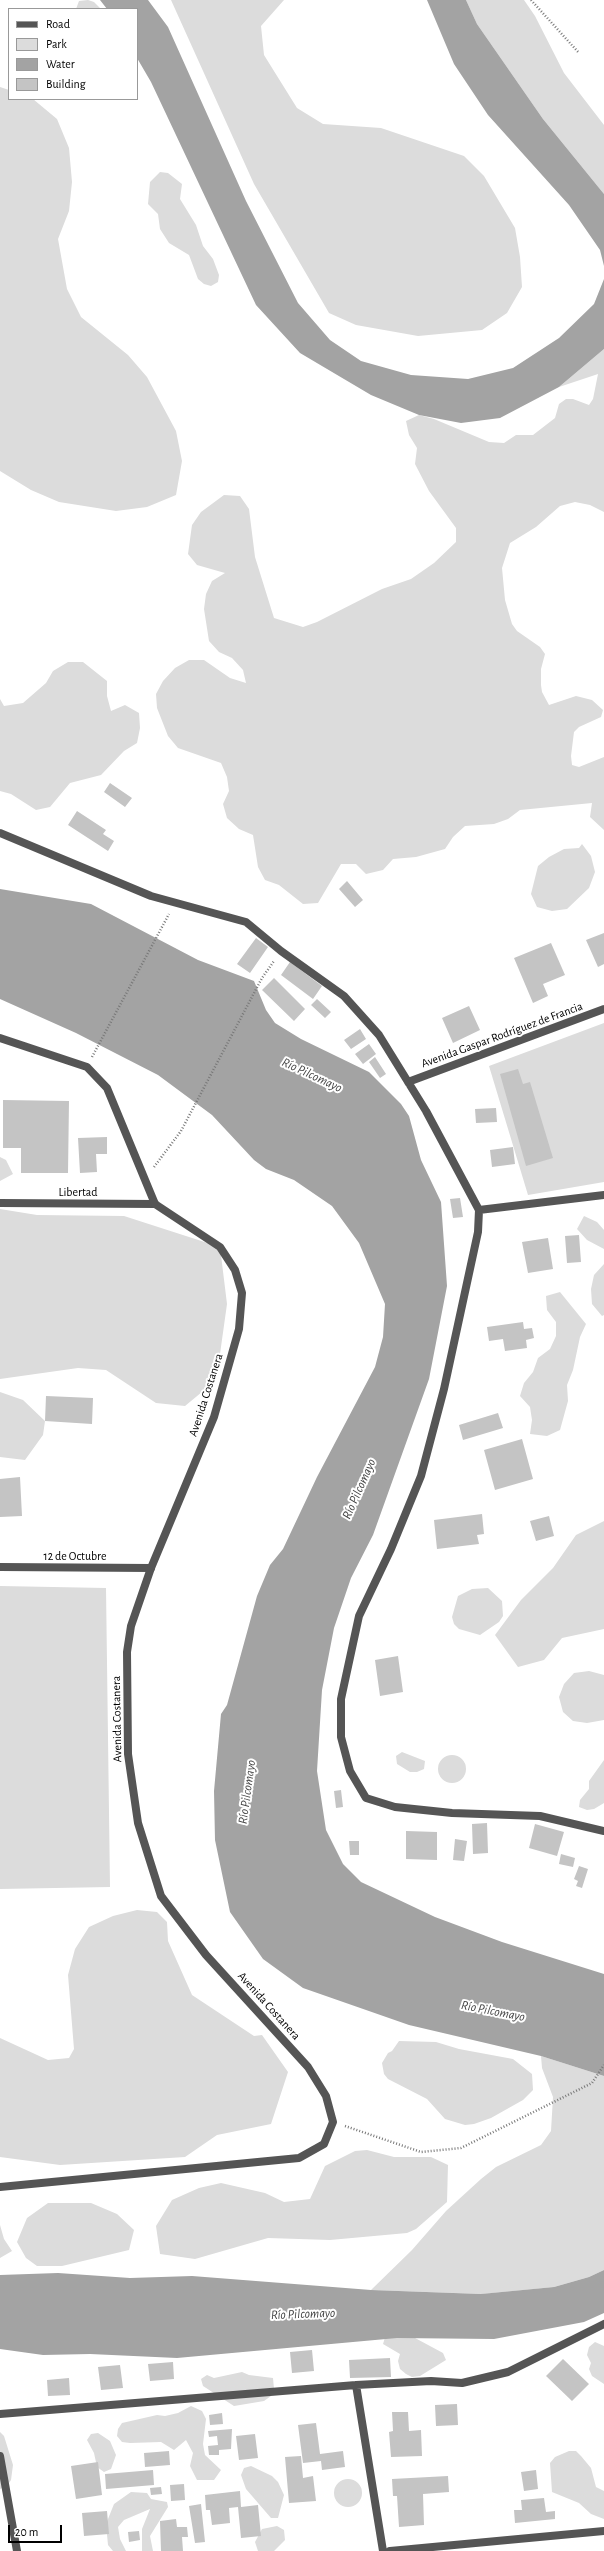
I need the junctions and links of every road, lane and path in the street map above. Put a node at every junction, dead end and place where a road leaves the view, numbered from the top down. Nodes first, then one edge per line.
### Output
1 (532, 0) edge
2 (579, 53) dead end
3 (0, 834) edge
4 (165, 923) dead end
5 (281, 951) junction
6 (604, 1009) edge
7 (0, 1038) edge
8 (94, 1054) dead end
9 (408, 1082) junction
10 (145, 1180) junction
11 (604, 1195) edge
12 (0, 1204) edge
13 (155, 1204) junction
14 (479, 1210) junction
15 (0, 1567) edge
16 (151, 1568) junction
17 (604, 1831) edge
18 (604, 2065) edge
19 (334, 2122) junction
20 (0, 2187) edge
21 (604, 2324) edge
22 (356, 2385) junction
23 (0, 2414) edge
24 (0, 2456) edge
25 (604, 2531) edge
26 (17, 2551) edge
27 (383, 2551) edge
28 (390, 2551) edge

1 - 2 path
3 - 5 street
4 - 8 path
5 - 9 street
5 - 10 path
6 - 9 street, Avenida Gaspar Rodríguez de Francia
7 - 10 street
9 - 14 street
10 - 13 street
11 - 14 street
12 - 13 street, Libertad
13 - 16 street, Avenida Costanera
14 - 17 street
15 - 16 street, 12 de Octubre
16 - 19 street, Avenida Costanera
18 - 19 path
19 - 20 street
21 - 22 street
22 - 23 street
22 - 27 street
24 - 26 street
25 - 28 street

